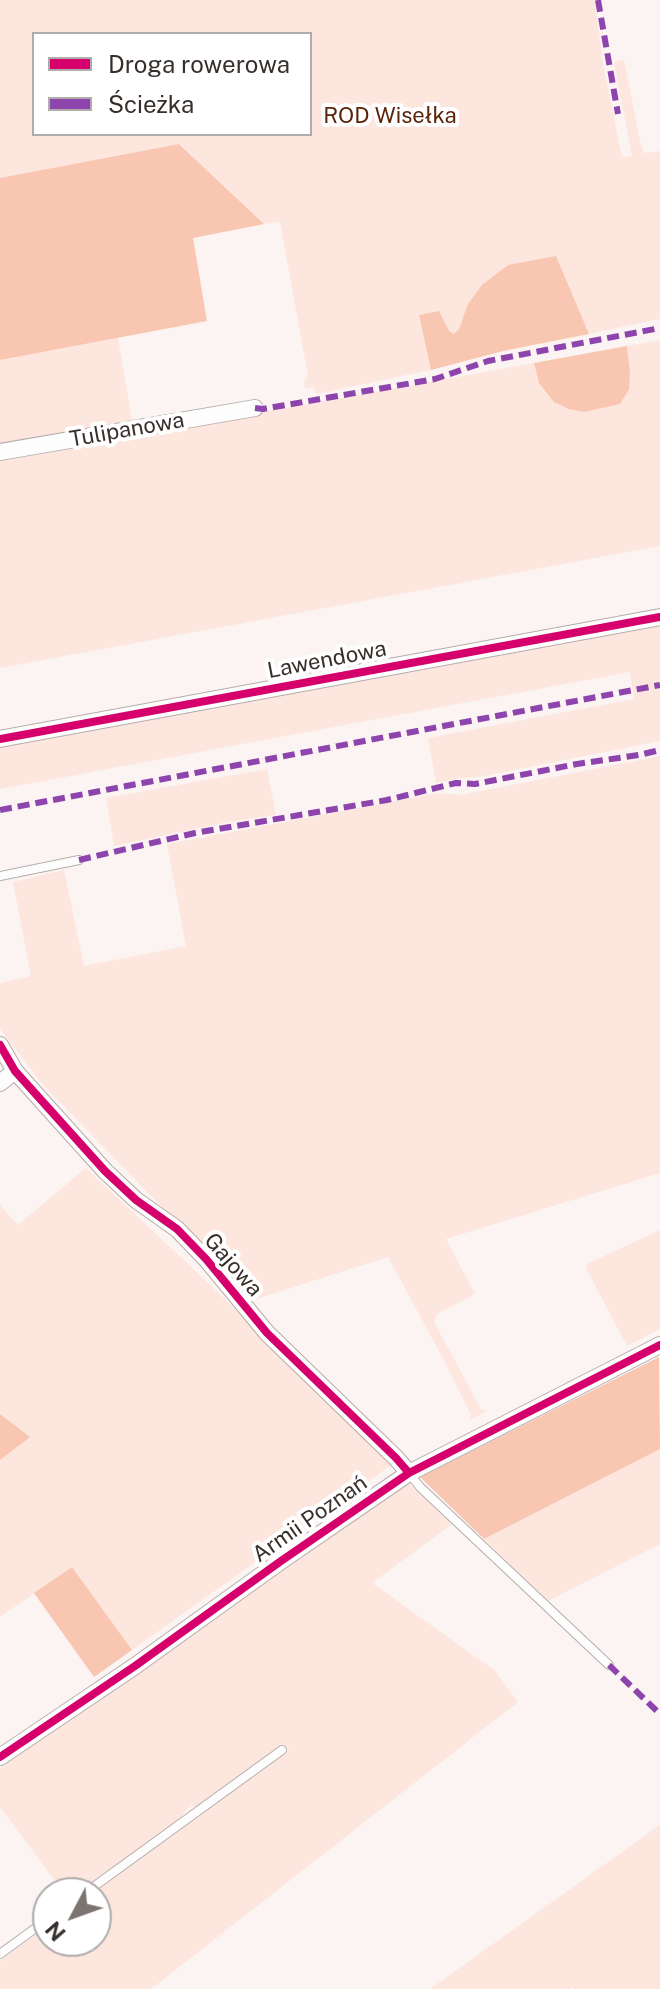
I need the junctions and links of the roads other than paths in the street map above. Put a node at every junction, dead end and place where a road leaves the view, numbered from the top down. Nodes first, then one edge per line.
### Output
1 (255, 408) dead end
2 (0, 452) edge
3 (660, 617) edge
4 (0, 739) edge
5 (79, 860) dead end
6 (0, 876) edge
7 (0, 1045) edge
8 (15, 1071) junction
9 (0, 1083) edge
10 (660, 1345) edge
11 (409, 1473) junction
12 (609, 1665) dead end
13 (282, 1750) dead end
14 (0, 1757) edge
15 (107, 1877) edge
16 (32, 1931) edge
17 (0, 1954) edge

1 - 2 street, Tulipanowa
3 - 4 street, Lawendowa
5 - 6 lane
7 - 8 street, Gajowa
8 - 9 street
8 - 11 street, Gajowa
10 - 11 street, Armii Poznań
11 - 12 lane
11 - 14 street, Armii Poznań
13 - 15 lane
16 - 17 lane

